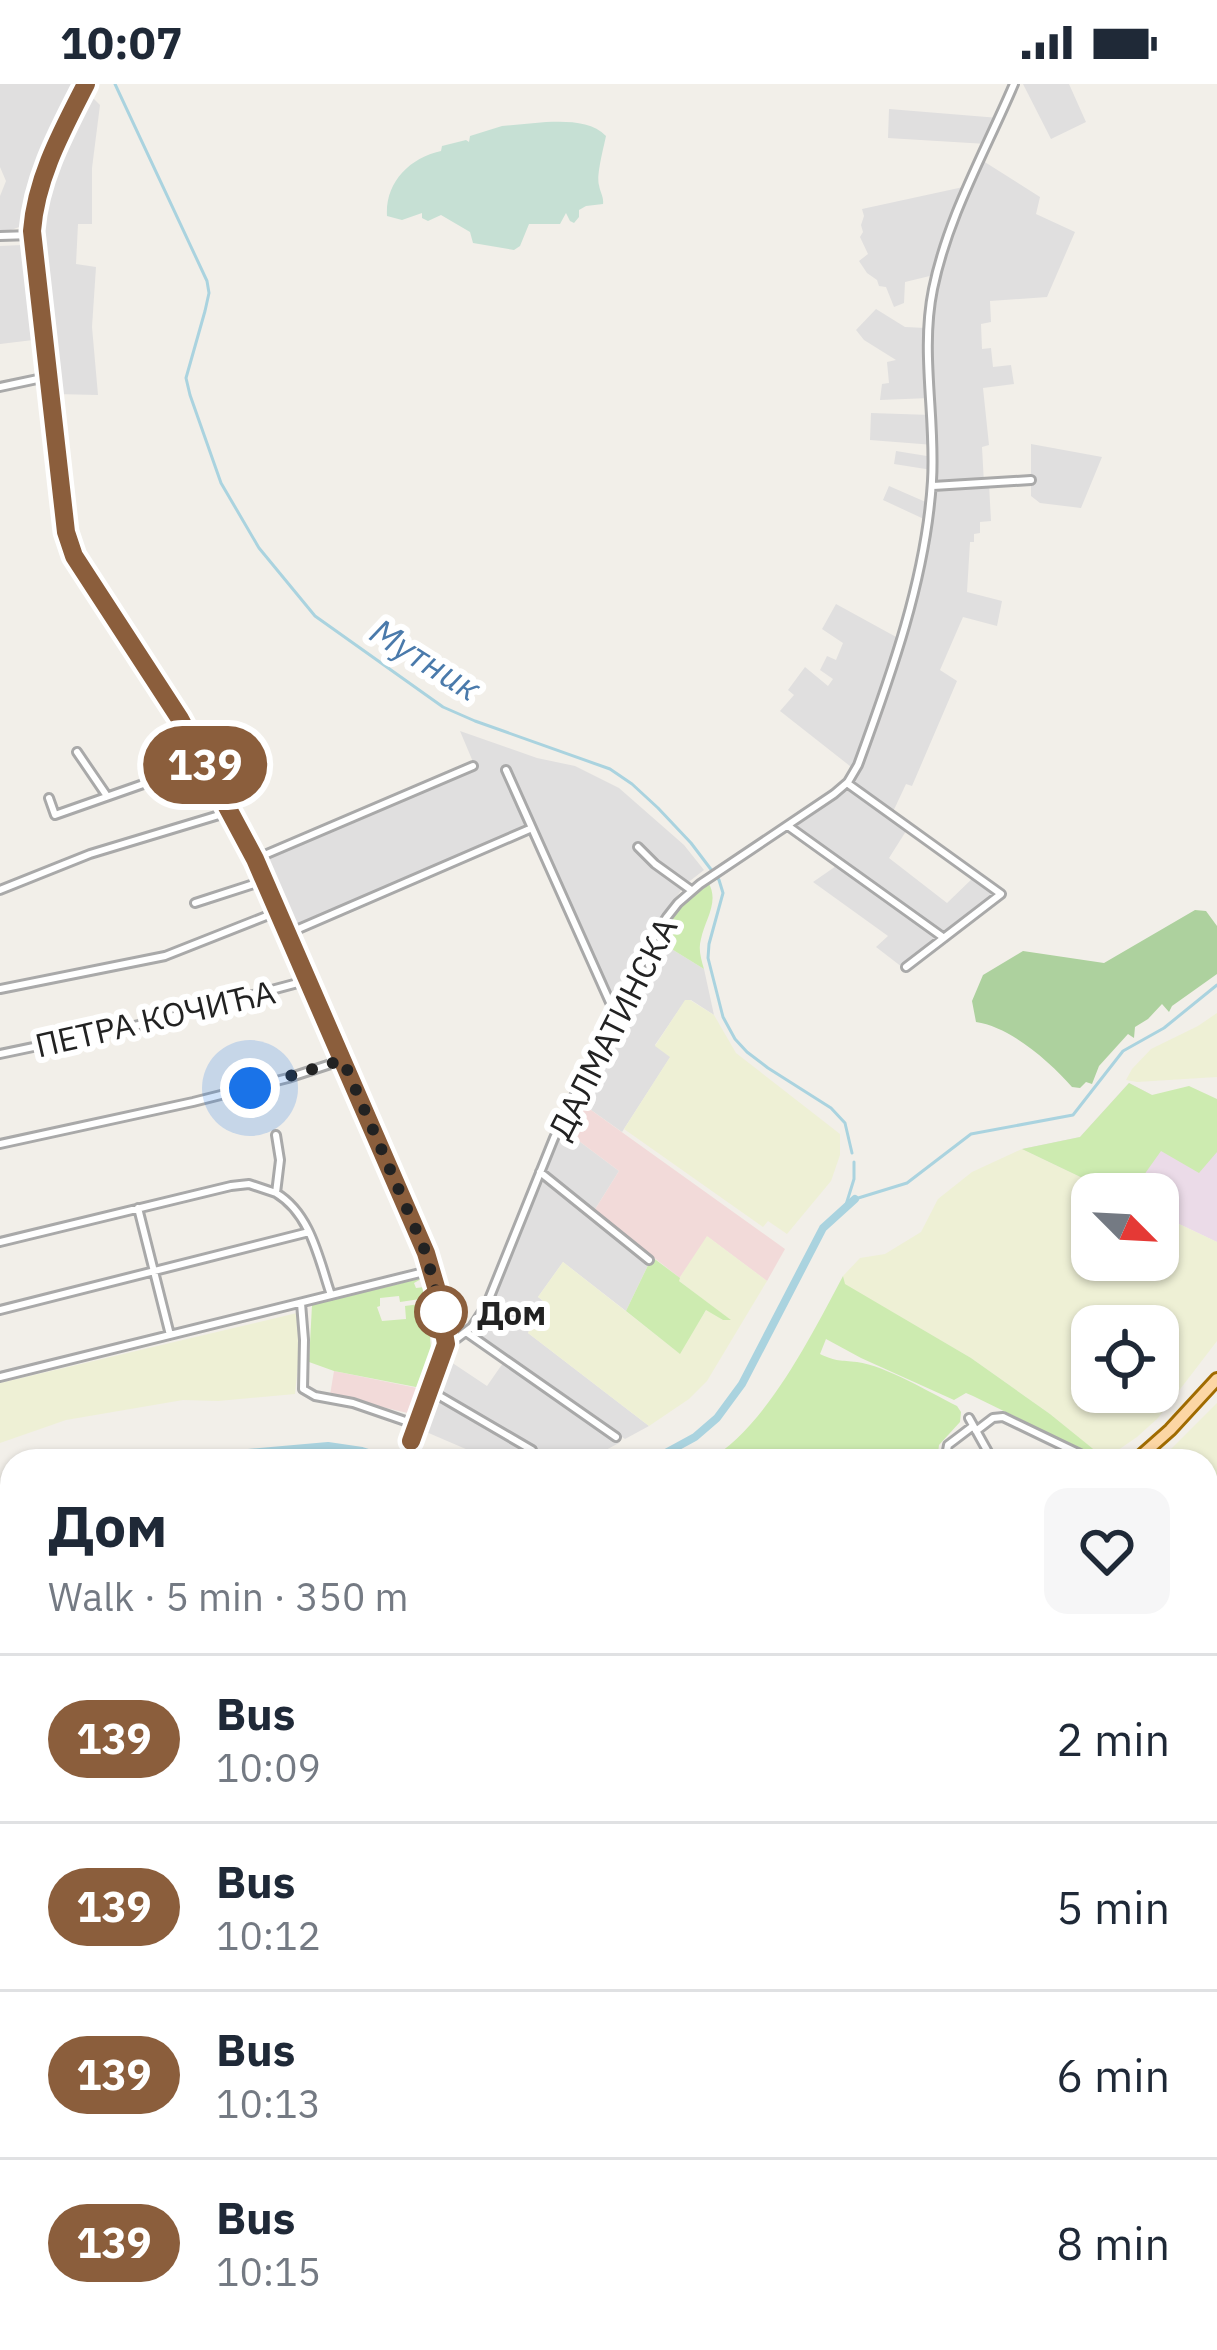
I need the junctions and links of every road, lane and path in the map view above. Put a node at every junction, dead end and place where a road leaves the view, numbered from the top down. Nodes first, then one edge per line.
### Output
1 (86, 84) edge
2 (1015, 84) edge
3 (0, 236) edge
4 (32, 236) junction
5 (47, 377) junction
6 (0, 387) edge
7 (1031, 479) dead end
8 (932, 486) junction
9 (77, 752) dead end
10 (202, 760) junction
11 (472, 766) dead end
12 (506, 770) dead end
13 (847, 783) junction
14 (107, 796) junction
15 (49, 798) dead end
16 (231, 811) junction
17 (788, 826) junction
18 (532, 827) junction
19 (638, 847) dead end
20 (255, 859) junction
21 (266, 880) junction
22 (0, 890) edge
23 (692, 891) junction
24 (195, 903) dead end
25 (280, 911) junction
26 (289, 933) junction
27 (944, 938) junction
28 (906, 968) dead end
29 (309, 980) junction
30 (0, 989) edge
31 (617, 1018) junction
32 (0, 1054) edge
33 (343, 1060) junction
34 (276, 1135) dead end
35 (0, 1144) edge
36 (540, 1172) junction
37 (276, 1192) junction
38 (138, 1208) junction
39 (309, 1232) junction
40 (0, 1241) edge
41 (649, 1260) dead end
42 (432, 1270) junction
43 (154, 1273) junction
44 (331, 1295) junction
45 (301, 1303) junction
46 (0, 1310) edge
47 (466, 1332) junction
48 (170, 1336) junction
49 (446, 1347) junction
50 (0, 1377) edge
51 (1217, 1378) edge
52 (430, 1391) junction
53 (417, 1425) junction
54 (973, 1425) junction
55 (616, 1436) dead end
56 (408, 1449) edge
57 (530, 1449) edge
58 (947, 1449) edge
59 (986, 1449) edge
60 (1069, 1449) edge
61 (1149, 1449) edge

1 - 4 street
2 - 8 street, ДАЛМАТИНСКА
3 - 4 street
4 - 5 street
5 - 6 street
5 - 10 street
7 - 8 street
8 - 13 street, ДАЛМАТИНСКА
9 - 14 street
10 - 14 street
10 - 16 street
11 - 20 street
12 - 18 street
13 - 17 street, ДАЛМАТИНСКА
13 - 27 street
14 - 15 street
16 - 20 street
16 - 22 street
17 - 23 street, ДАЛМАТИНСКА
17 - 27 street
18 - 26 street
18 - 31 street
19 - 23 street, ДАЛМАТИНСКА
20 - 21 street
21 - 24 street
21 - 25 street
23 - 31 street, ДАЛМАТИНСКА
25 - 26 street
25 - 30 street
26 - 29 street
27 - 28 street
29 - 32 street, ПЕТРА КОЧИЋА
29 - 33 street
31 - 36 street, ДАЛМАТИНСКА
33 - 35 street
33 - 42 street
34 - 37 street
36 - 41 street, ДАЛМАТИНСКА
36 - 47 street, ДАЛМАТИНСКА
37 - 38 street
37 - 39 street
38 - 40 street
38 - 43 street
39 - 43 street
39 - 44 street
42 - 44 street
42 - 49 street
43 - 46 street
43 - 48 street
44 - 45 street
45 - 48 street
45 - 53 street
47 - 49 street, ДАЛМАТИНСКА
47 - 55 street
48 - 50 street
49 - 52 street
51 - 61 main road
52 - 53 street
52 - 57 street
53 - 56 street
54 - 58 street
54 - 59 street
54 - 60 street

